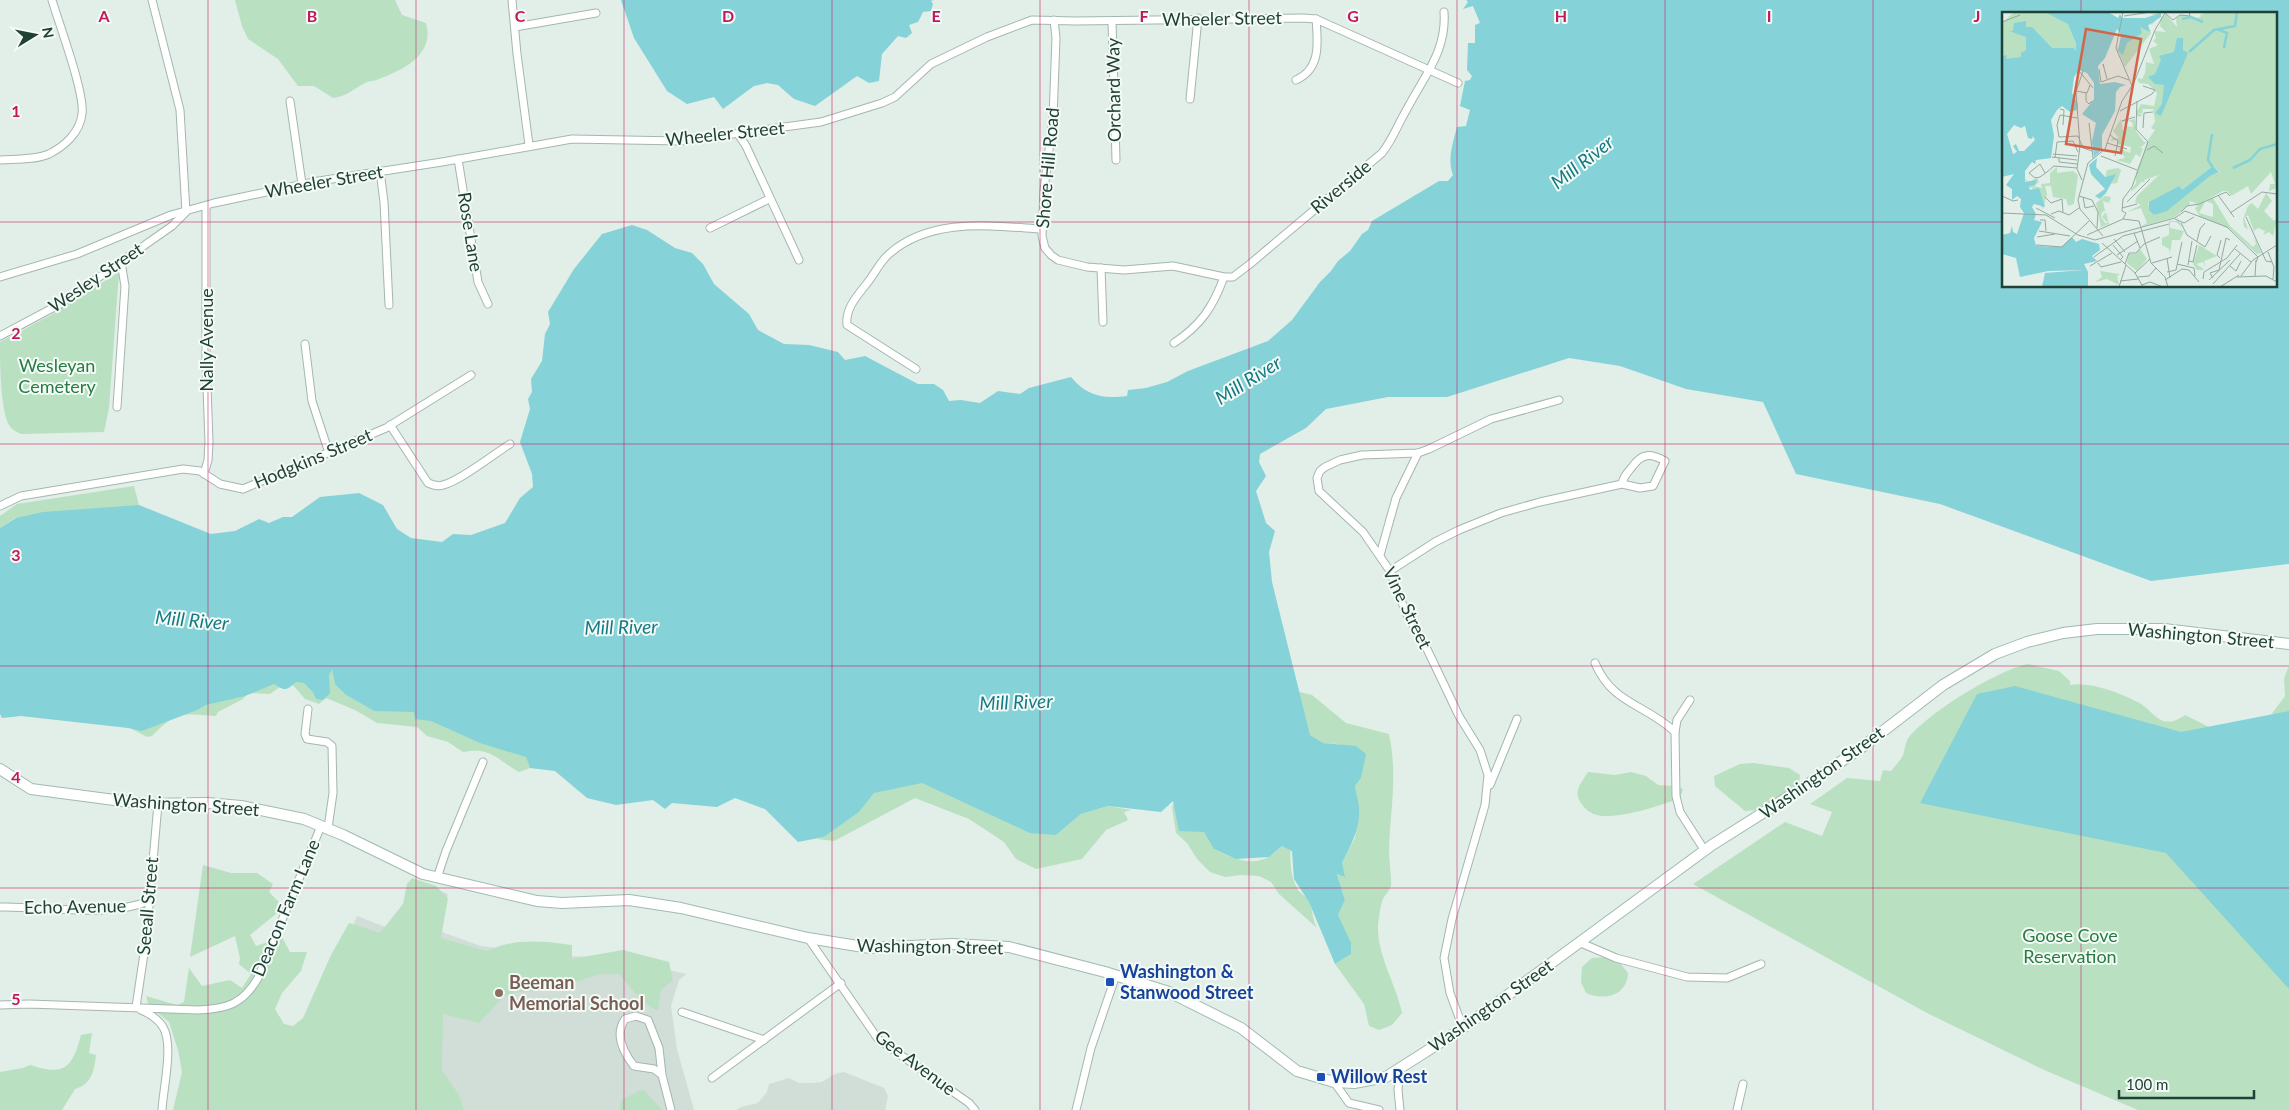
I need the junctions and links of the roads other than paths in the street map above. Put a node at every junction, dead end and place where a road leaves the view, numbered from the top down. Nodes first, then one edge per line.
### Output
1 (52, 0) edge
2 (152, 0) edge
3 (512, 0) edge
4 (1444, 12) dead end
5 (596, 13) dead end
6 (1198, 18) junction
7 (1054, 20) junction
8 (1316, 20) junction
9 (1112, 21) junction
10 (515, 27) junction
11 (1430, 70) junction
12 (1296, 80) dead end
13 (1458, 83) dead end
14 (1190, 99) dead end
15 (290, 101) dead end
16 (738, 134) junction
17 (529, 145) junction
18 (458, 159) junction
19 (0, 160) edge
20 (1116, 160) dead end
21 (380, 171) junction
22 (302, 184) junction
23 (769, 199) junction
24 (206, 206) junction
25 (186, 212) junction
26 (710, 228) dead end
27 (1042, 229) junction
28 (799, 260) dead end
29 (121, 262) junction
30 (1101, 268) junction
31 (0, 277) edge
32 (1224, 277) junction
33 (488, 304) dead end
34 (389, 305) dead end
35 (1103, 322) dead end
36 (0, 336) edge
37 (1174, 343) dead end
38 (305, 344) dead end
39 (916, 369) dead end
40 (471, 375) dead end
41 (1559, 400) dead end
42 (117, 406) dead end
43 (390, 425) junction
44 (510, 444) dead end
45 (329, 453) junction
46 (1418, 453) junction
47 (204, 474) junction
48 (1622, 484) junction
49 (0, 506) edge
50 (1380, 555) junction
51 (1390, 571) junction
52 (2289, 644) edge
53 (1596, 663) dead end
54 (1690, 700) dead end
55 (308, 709) dead end
56 (1517, 719) dead end
57 (1675, 732) junction
58 (483, 762) dead end
59 (0, 769) edge
60 (1488, 790) junction
61 (158, 804) junction
62 (324, 827) junction
63 (1705, 851) junction
64 (436, 878) junction
65 (149, 901) junction
66 (0, 907) edge
67 (808, 938) junction
68 (1581, 943) junction
69 (1761, 964) dead end
70 (1116, 975) junction
71 (841, 983) junction
72 (0, 1005) edge
73 (136, 1007) junction
74 (682, 1012) dead end
75 (1463, 1028) junction
76 (764, 1040) junction
77 (1400, 1069) junction
78 (662, 1075) junction
79 (712, 1078) dead end
80 (1334, 1082) junction
81 (1743, 1084) dead end
82 (162, 1110) edge
83 (670, 1110) edge
84 (975, 1110) edge
85 (1076, 1110) edge
86 (1379, 1110) edge
87 (1400, 1110) edge
88 (1737, 1110) edge

1 - 19 street
2 - 25 street
3 - 10 street
4 - 11 street
5 - 10 street
6 - 8 street, Wheeler Street
6 - 9 street, Wheeler Street
6 - 14 street
7 - 9 street, Wheeler Street
7 - 16 street, Wheeler Street
7 - 27 street, Shore Hill Road
8 - 11 street, Wheeler Street
8 - 12 street
9 - 20 street, Orchard Way
10 - 17 street
11 - 13 street, Wheeler Street
11 - 32 street, Riverside
15 - 22 street
16 - 17 street, Wheeler Street
16 - 23 street
17 - 18 street, Wheeler Street
18 - 21 street, Wheeler Street
18 - 33 street, Rose Lane
21 - 22 street, Wheeler Street
21 - 34 street
22 - 24 street, Wheeler Street
23 - 26 street
23 - 28 street
24 - 25 street, Wheeler Street
24 - 47 street, Nally Avenue
25 - 29 street, Wesley Street
25 - 31 street, Wheeler Street
27 - 30 street, Shore Hill Road
27 - 39 street
29 - 36 street, Wesley Street
29 - 42 street
30 - 32 street, Shore Hill Road
30 - 35 street
32 - 37 street
38 - 45 street
40 - 43 street, Hodgkins Street
41 - 46 street
43 - 44 street
43 - 45 street, Hodgkins Street
45 - 47 street, Hodgkins Street
46 - 50 street, Vine Street
46 - 50 street
47 - 49 street, Hodgkins Street
48 - 48 street
48 - 51 street
50 - 51 street, Vine Street
51 - 60 street, Vine Street
52 - 63 main road, Washington Street
53 - 57 street
54 - 57 street
55 - 62 street, Deacon Farm Lane
56 - 60 street, Vine Street
57 - 63 street
58 - 64 street
59 - 61 main road, Washington Street
60 - 75 street, Vine Street
61 - 62 main road, Washington Street
61 - 65 street, Seeall Street
62 - 64 main road, Washington Street
62 - 73 street, Deacon Farm Lane
63 - 68 main road, Washington Street
64 - 67 main road, Washington Street
65 - 66 street, Echo Avenue
65 - 73 street, Seeall Street
67 - 70 main road, Washington Street
67 - 71 street, Gee Avenue
68 - 69 street
68 - 75 main road, Washington Street
70 - 80 main road, Washington Street
70 - 85 street
71 - 76 street
71 - 84 street, Gee Avenue
72 - 73 street, Deacon Farm Lane
73 - 82 street
74 - 76 street
75 - 77 main road, Washington Street
76 - 79 street
77 - 80 main road, Washington Street
77 - 87 street
78 - 78 street
78 - 83 street
80 - 86 street
81 - 88 street

